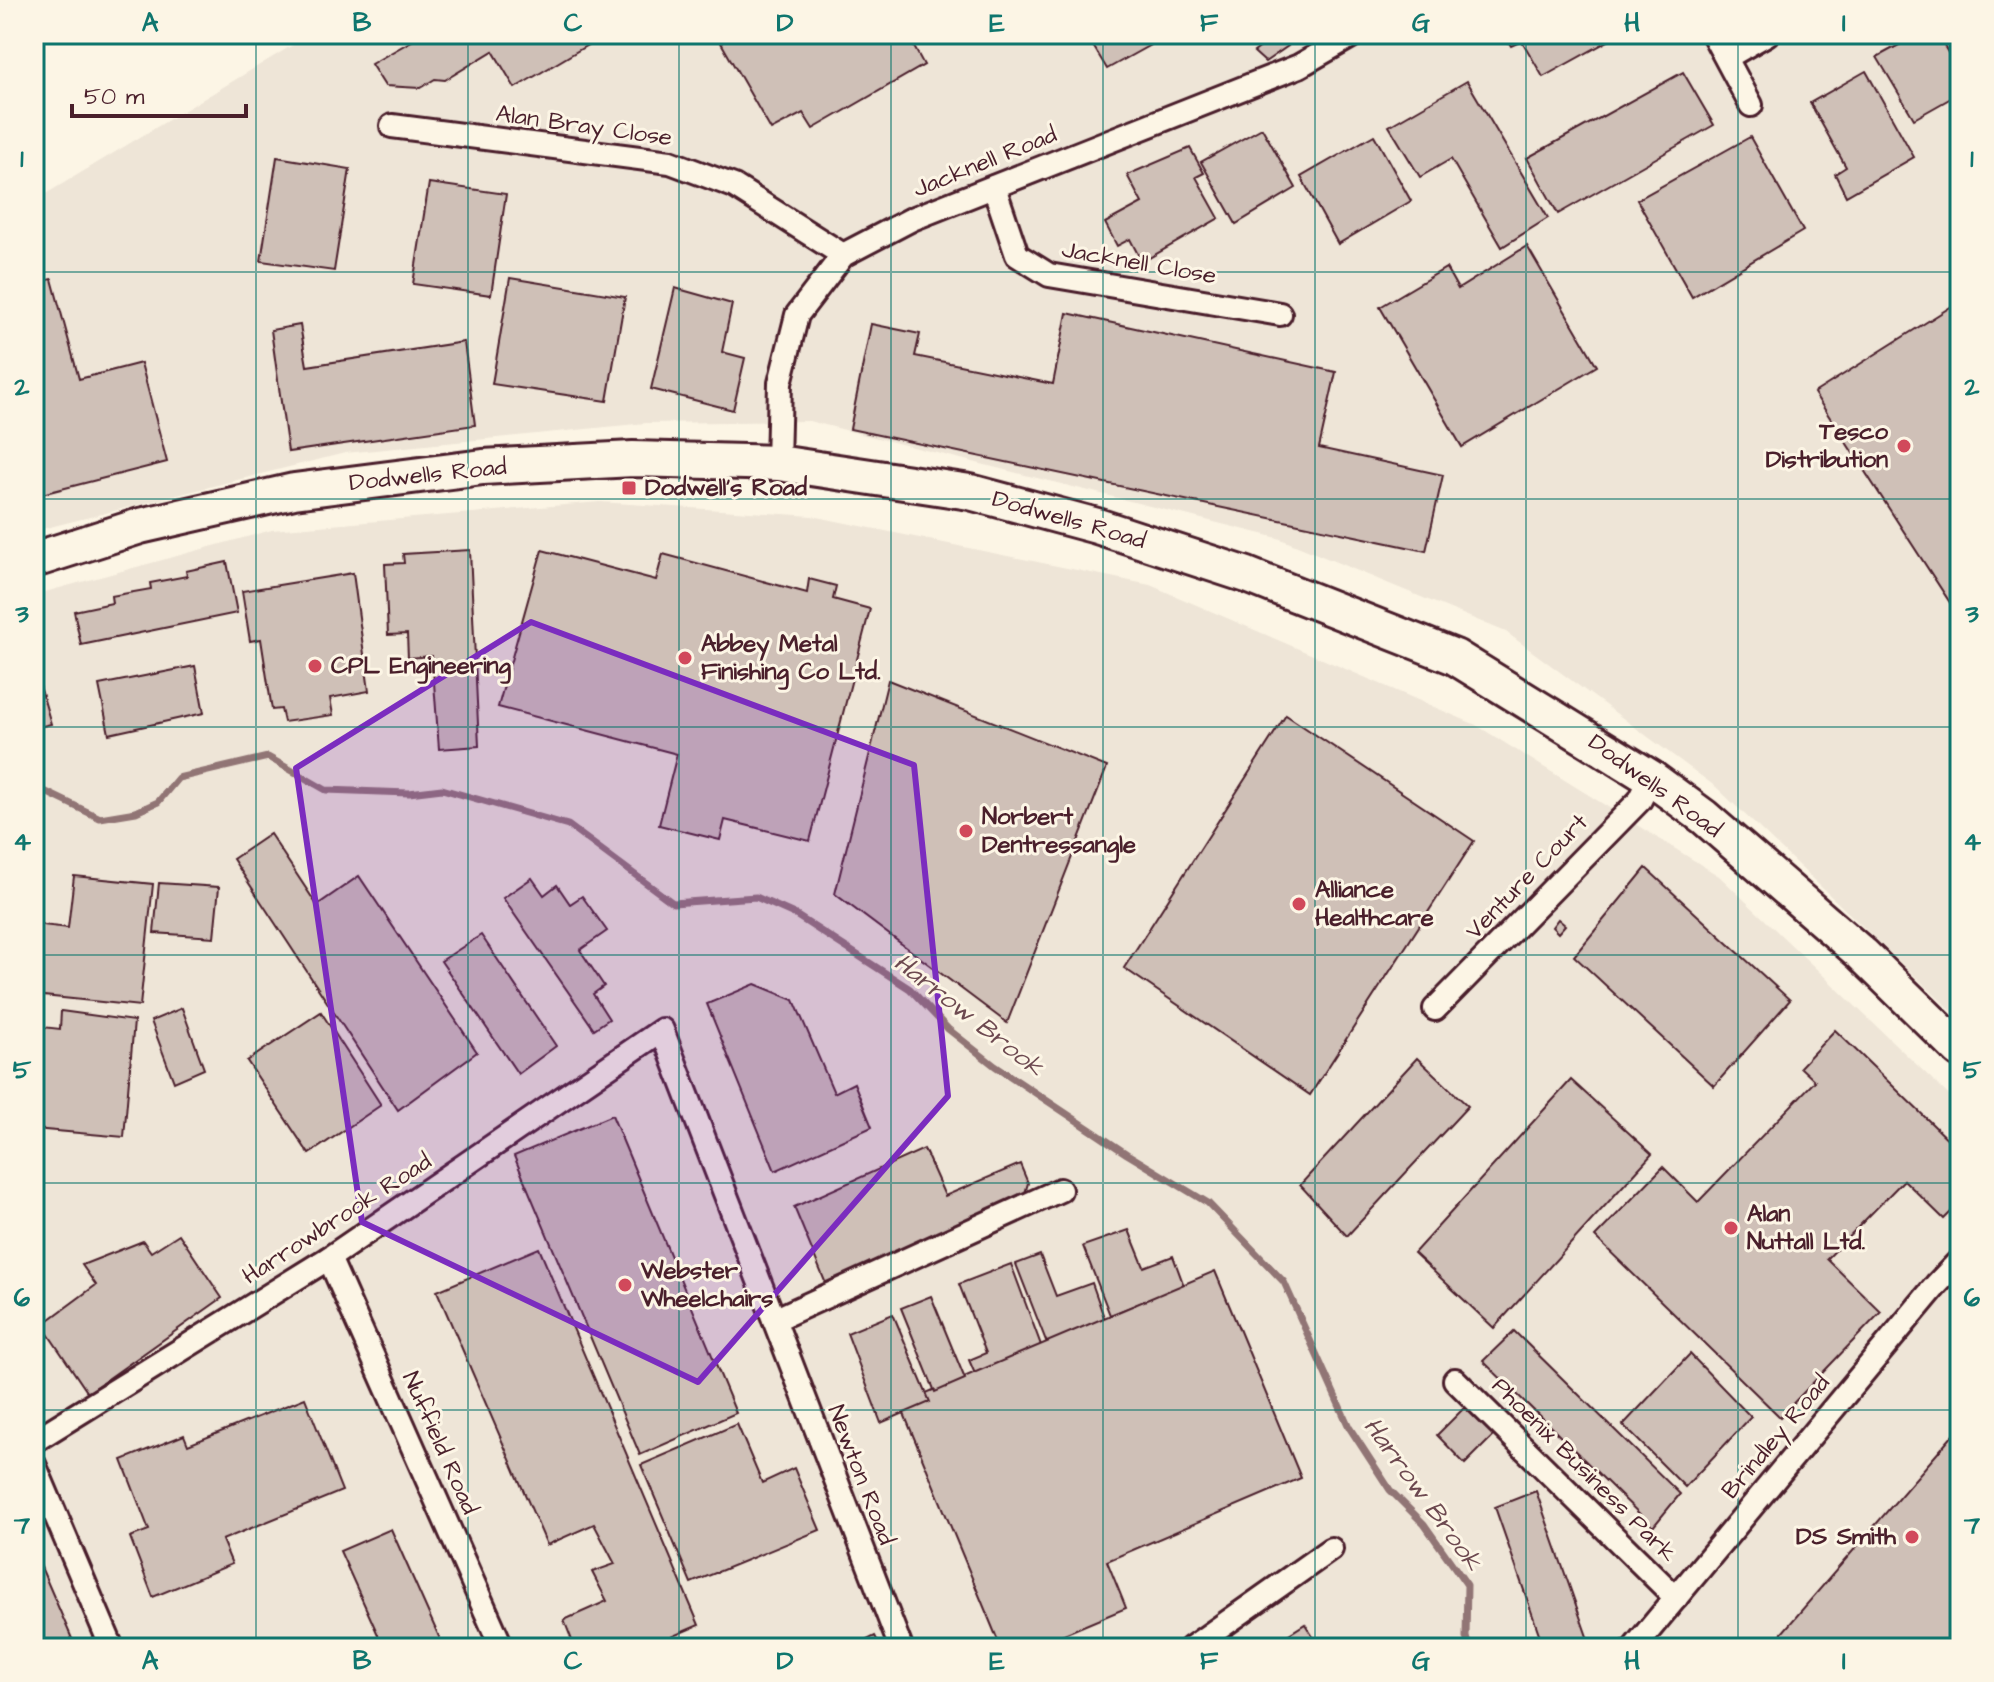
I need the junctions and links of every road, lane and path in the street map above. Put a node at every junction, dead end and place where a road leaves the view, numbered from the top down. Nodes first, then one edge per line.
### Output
1 (1355, 34) edge
2 (1713, 34) edge
3 (1767, 34) edge
4 (1727, 57) junction
5 (1751, 105) dead end
6 (392, 126) dead end
7 (994, 187) junction
8 (843, 255) junction
9 (1280, 314) dead end
10 (778, 463) junction
11 (34, 560) edge
12 (1651, 778) junction
13 (1435, 1009) dead end
14 (662, 1030) joint
15 (1960, 1050) edge
16 (1060, 1190) dead end
17 (329, 1258) junction
18 (1960, 1260) edge
19 (774, 1320) junction
20 (1455, 1380) dead end
21 (34, 1441) edge
22 (34, 1464) edge
23 (1331, 1549) dead end
24 (1676, 1598) junction
25 (112, 1648) edge
26 (502, 1648) edge
27 (901, 1648) edge
28 (1191, 1648) edge
29 (1634, 1648) edge

1 - 7 street, Jacknell Road
2 - 4 street
3 - 4 street
4 - 5 street
6 - 8 street, Alan Bray Close
7 - 8 street, Jacknell Road
7 - 9 street, Jacknell Close
8 - 10 street, Jacknell Road
10 - 11 main road, Dodwells Road
10 - 12 main road, Dodwells Road
12 - 13 street, Venture Court
12 - 15 main road, Dodwells Road
14 - 17 street, Harrowbrook Road
14 - 19 street, Newton Road
16 - 19 street
17 - 21 street, Harrowbrook Road
17 - 26 street, Nuffield Road
18 - 24 street, Brindley Road
19 - 27 street, Newton Road
20 - 24 street, Phoenix Business Park
22 - 25 street
23 - 28 street
24 - 29 street, Brindley Road

